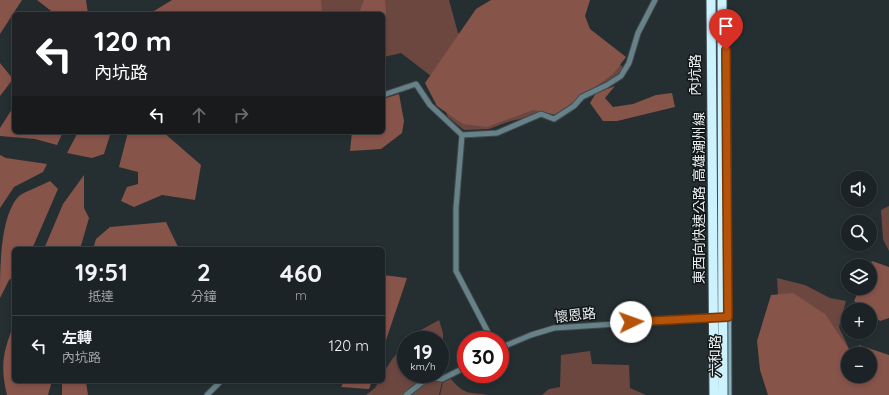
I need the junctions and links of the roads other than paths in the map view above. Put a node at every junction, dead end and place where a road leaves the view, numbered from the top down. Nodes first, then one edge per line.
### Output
1 (655, 0) edge
2 (707, 0) edge
3 (711, 0) edge
4 (722, 0) edge
5 (726, 0) edge
6 (385, 94) edge
7 (462, 135) junction
8 (728, 317) junction
9 (709, 318) junction
10 (487, 331) edge
11 (509, 344) edge
12 (457, 372) edge
13 (219, 383) edge
14 (208, 395) edge
15 (406, 395) edge
16 (710, 395) edge
17 (714, 395) edge
18 (723, 395) edge
19 (728, 395) edge

1 - 7 street
2 - 9 main road, 內坑路
3 - 17 highway, 東西向快速公路 高雄潮州線, bridge
4 - 18 highway, 東西向快速公路 高雄潮州線, bridge
5 - 8 main road
6 - 7 street
7 - 10 street
8 - 9 street, 懷恩路
8 - 19 main road, 六和路
9 - 11 street, 懷恩路
9 - 16 main road, 六和路
12 - 15 street
13 - 14 street

